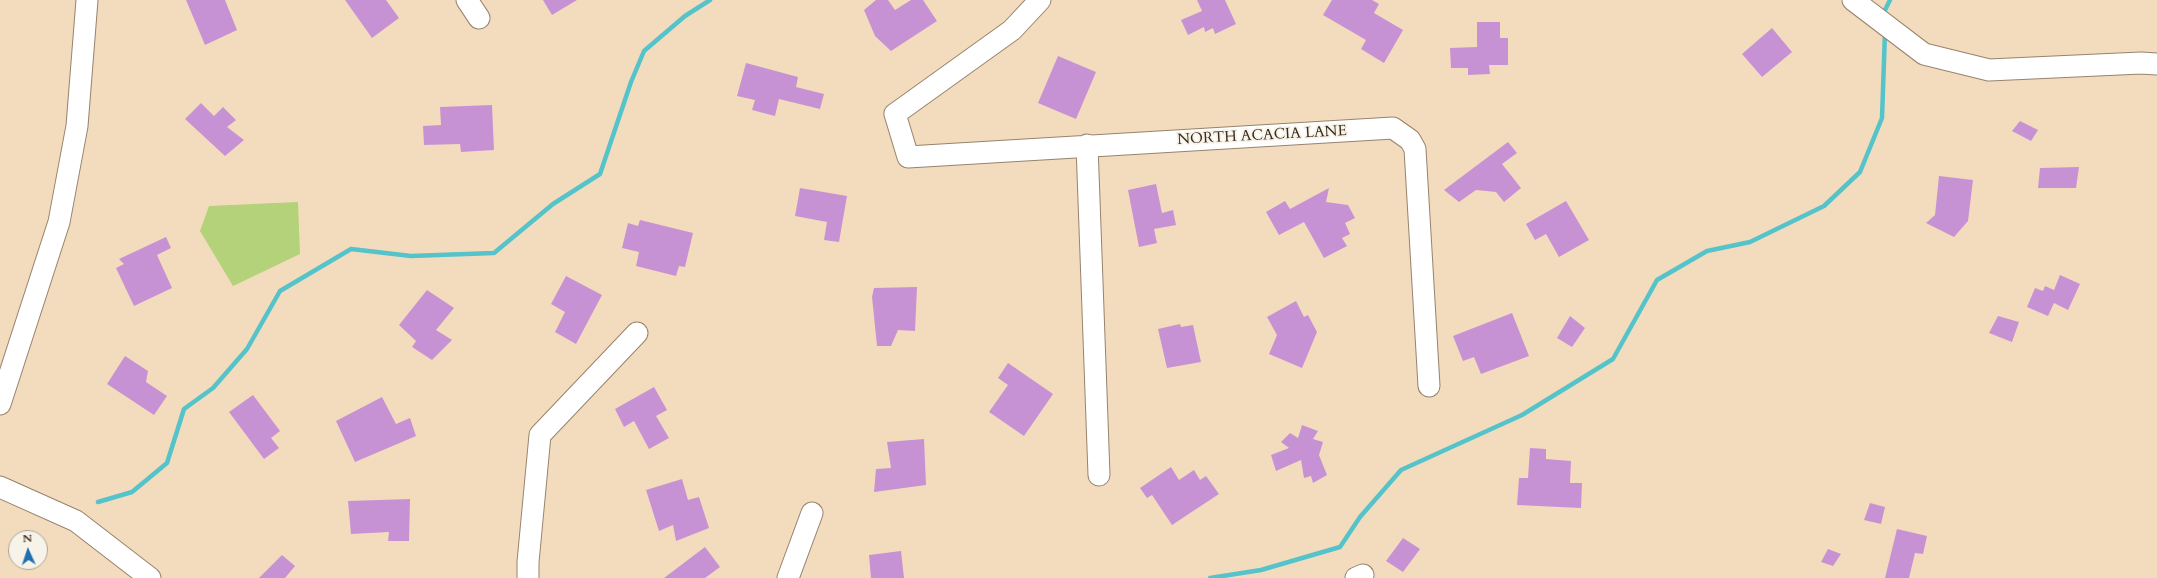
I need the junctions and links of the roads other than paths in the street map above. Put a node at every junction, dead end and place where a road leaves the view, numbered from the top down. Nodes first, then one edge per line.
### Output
1 (87, 0) edge
2 (467, 0) edge
3 (1040, 0) edge
4 (1853, 0) edge
5 (479, 18) dead end
6 (2157, 64) edge
7 (1087, 145) junction
8 (637, 333) dead end
9 (1429, 386) dead end
10 (0, 404) edge
11 (1099, 475) dead end
12 (0, 487) edge
13 (812, 513) dead end
14 (150, 578) edge
15 (528, 578) edge
16 (788, 578) edge

1 - 10 street
2 - 5 street
3 - 7 street, NORTH ACACIA LANE
4 - 6 street
7 - 9 street, NORTH ACACIA LANE
7 - 11 street
8 - 15 street
12 - 14 street
13 - 16 street

